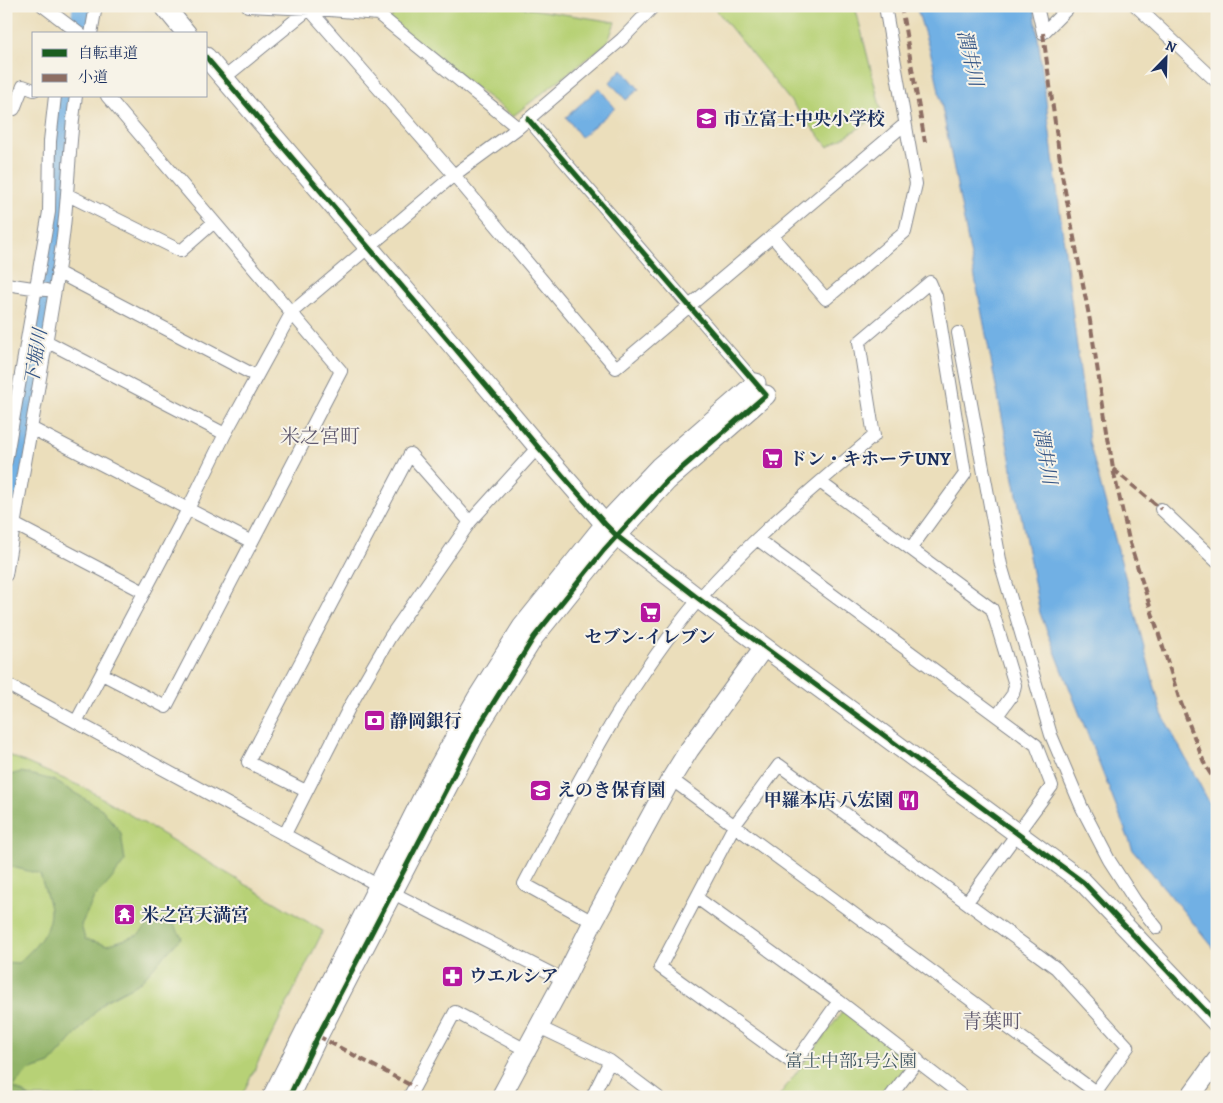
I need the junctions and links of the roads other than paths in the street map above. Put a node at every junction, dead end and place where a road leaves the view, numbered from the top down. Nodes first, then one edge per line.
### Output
1 (44, 6) edge
2 (96, 6) edge
3 (164, 6) edge
4 (248, 6) edge
5 (654, 6) edge
6 (884, 6) edge
7 (1037, 6) edge
8 (1070, 6) edge
9 (1136, 6) edge
10 (309, 9) junction
11 (73, 31) edge
12 (91, 32) edge
13 (185, 32) edge
14 (208, 59) edge
15 (224, 78) junction
16 (1217, 82) edge
17 (32, 89) edge
18 (53, 98) edge
19 (76, 98) edge
20 (109, 98) edge
21 (6, 106) edge
22 (523, 124) junction
23 (904, 124) junction
24 (454, 175) junction
25 (68, 195) junction
26 (214, 223) junction
27 (772, 236) junction
28 (368, 247) junction
29 (58, 272) junction
30 (6, 284) edge
31 (37, 288) junction
32 (55, 291) junction
33 (690, 307) junction
34 (292, 312) junction
35 (958, 334) dead end
36 (46, 342) junction
37 (256, 376) junction
38 (761, 389) joint
39 (10, 414) edge
40 (31, 428) junction
41 (225, 434) junction
42 (538, 447) junction
43 (6, 461) edge
44 (820, 482) junction
45 (188, 509) junction
46 (1161, 509) dead end
47 (470, 522) junction
48 (14, 524) junction
49 (611, 530) junction
50 (757, 539) junction
51 (252, 542) junction
52 (911, 548) junction
53 (1217, 562) edge
54 (6, 575) edge
55 (144, 592) junction
56 (699, 599) junction
57 (764, 647) junction
58 (102, 674) junction
59 (6, 684) edge
60 (997, 716) junction
61 (76, 722) junction
62 (671, 778) junction
63 (306, 791) junction
64 (734, 826) junction
65 (285, 834) junction
66 (1018, 834) junction
67 (385, 889) junction
68 (698, 898) junction
69 (967, 902) junction
70 (593, 922) junction
71 (1157, 928) dead end
72 (564, 980) junction
73 (839, 1001) junction
74 (1217, 1023) edge
75 (539, 1027) junction
76 (526, 1050) junction
77 (918, 1060) junction
78 (1217, 1060) edge
79 (610, 1061) junction
80 (1096, 1095) edge
81 (272, 1097) edge
82 (289, 1097) edge
83 (409, 1097) edge
84 (502, 1097) edge
85 (592, 1097) edge
86 (658, 1097) edge
87 (890, 1097) edge
88 (964, 1097) edge
89 (1190, 1097) edge

1 - 11 street
2 - 12 street
3 - 13 street
4 - 10 street
5 - 22 street
6 - 23 street
7 - 8 street
9 - 16 street
10 - 15 street
10 - 22 street
10 - 24 street
14 - 15 street
15 - 28 street
17 - 21 street
18 - 31 street
19 - 25 street
20 - 26 street
22 - 24 street
22 - 33 street
23 - 27 street
23 - 27 street
24 - 28 street
24 - 33 street
25 - 26 street
25 - 29 street
26 - 34 street
27 - 33 street
28 - 34 street
28 - 42 street
29 - 32 street
29 - 37 street
30 - 31 street
31 - 32 street
31 - 39 street
32 - 36 street
33 - 38 street
34 - 37 street
34 - 51 street
35 - 71 street
36 - 40 street
36 - 41 street
37 - 41 street
38 - 49 street
39 - 43 street
40 - 45 street
40 - 48 street
41 - 45 street
42 - 47 street
42 - 49 street
44 - 50 street
44 - 52 street
44 - 52 street
45 - 51 street
45 - 55 street
46 - 53 street
47 - 63 street
47 - 63 street
48 - 54 street
48 - 55 street
49 - 56 street
49 - 67 street
50 - 56 street
50 - 60 street
51 - 58 street
52 - 60 street
55 - 58 street
56 - 57 street
56 - 70 street
57 - 62 street
57 - 66 street
58 - 61 street
59 - 61 street
60 - 66 street
61 - 65 street
62 - 64 street
62 - 70 street
63 - 65 street
64 - 68 street
64 - 69 street
64 - 80 street
65 - 67 street
66 - 69 street
66 - 74 street
67 - 72 street
67 - 81 street
67 - 82 street
68 - 73 street
68 - 73 street
69 - 80 street
70 - 72 street
72 - 75 street
73 - 77 street
75 - 76 street
75 - 79 street
76 - 83 street
76 - 84 street
77 - 87 street
77 - 88 street
78 - 89 street
79 - 85 street
79 - 86 street

